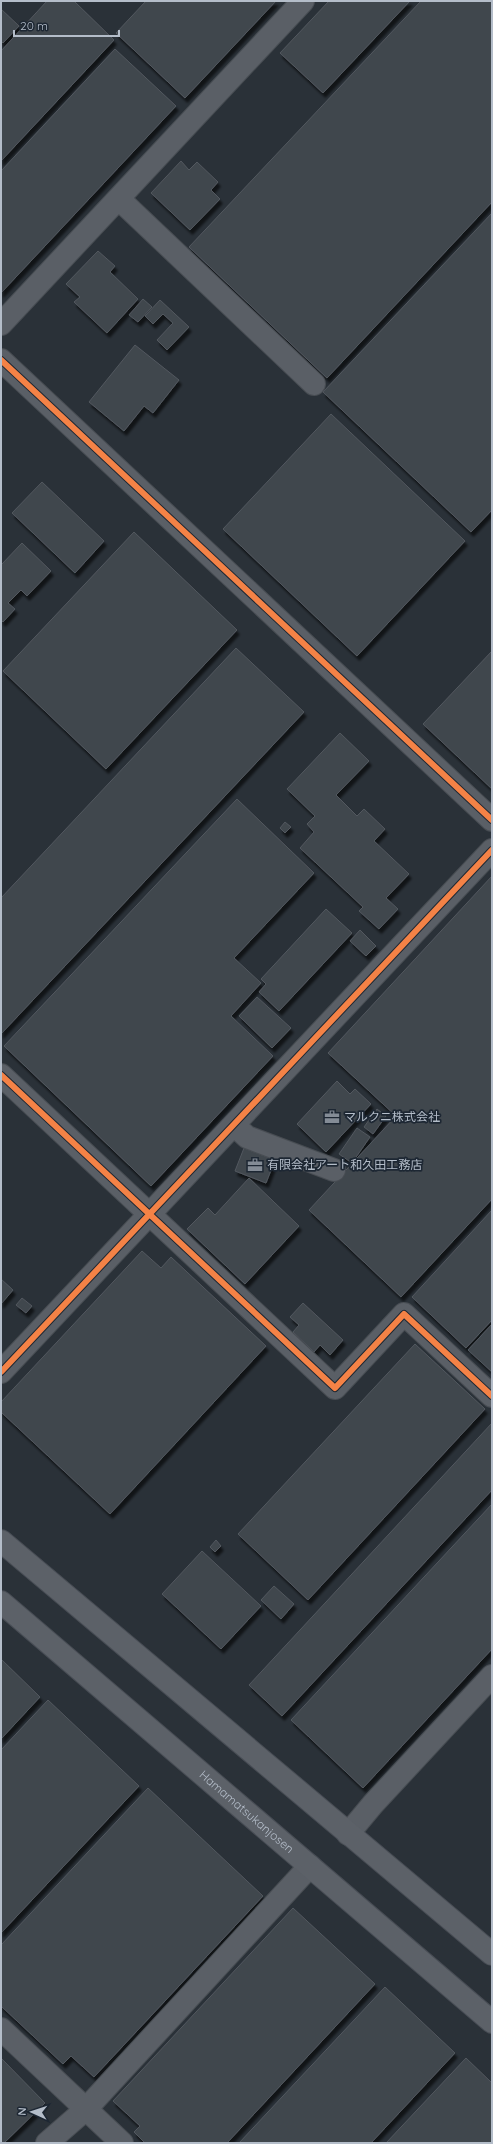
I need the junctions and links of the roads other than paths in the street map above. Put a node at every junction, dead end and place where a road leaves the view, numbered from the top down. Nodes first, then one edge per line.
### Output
1 (303, 1) edge
2 (119, 199) junction
3 (1, 324) edge
4 (1, 360) edge
5 (314, 384) dead end
6 (492, 820) edge
7 (492, 850) edge
8 (1, 1075) edge
9 (234, 1124) junction
10 (334, 1170) dead end
11 (149, 1214) junction
12 (1, 1372) edge
13 (492, 1396) edge
14 (1, 1541) edge
15 (1, 1602) edge
16 (492, 1676) edge
17 (348, 1834) junction
18 (310, 1866) junction
19 (492, 1954) edge
20 (492, 2022) edge
21 (1, 2029) edge
22 (86, 2109) junction
23 (47, 2143) edge
24 (122, 2143) edge

1 - 2 street
2 - 3 street
2 - 5 street
4 - 6 street
7 - 9 street
8 - 11 street
9 - 10 street
9 - 11 street
11 - 12 street
11 - 13 street
14 - 17 main road
15 - 18 main road, Hamamatsukanjosen
16 - 17 street
17 - 19 main road
18 - 20 main road, Hamamatsukanjosen
18 - 22 street
21 - 22 street
22 - 23 street
22 - 24 street

